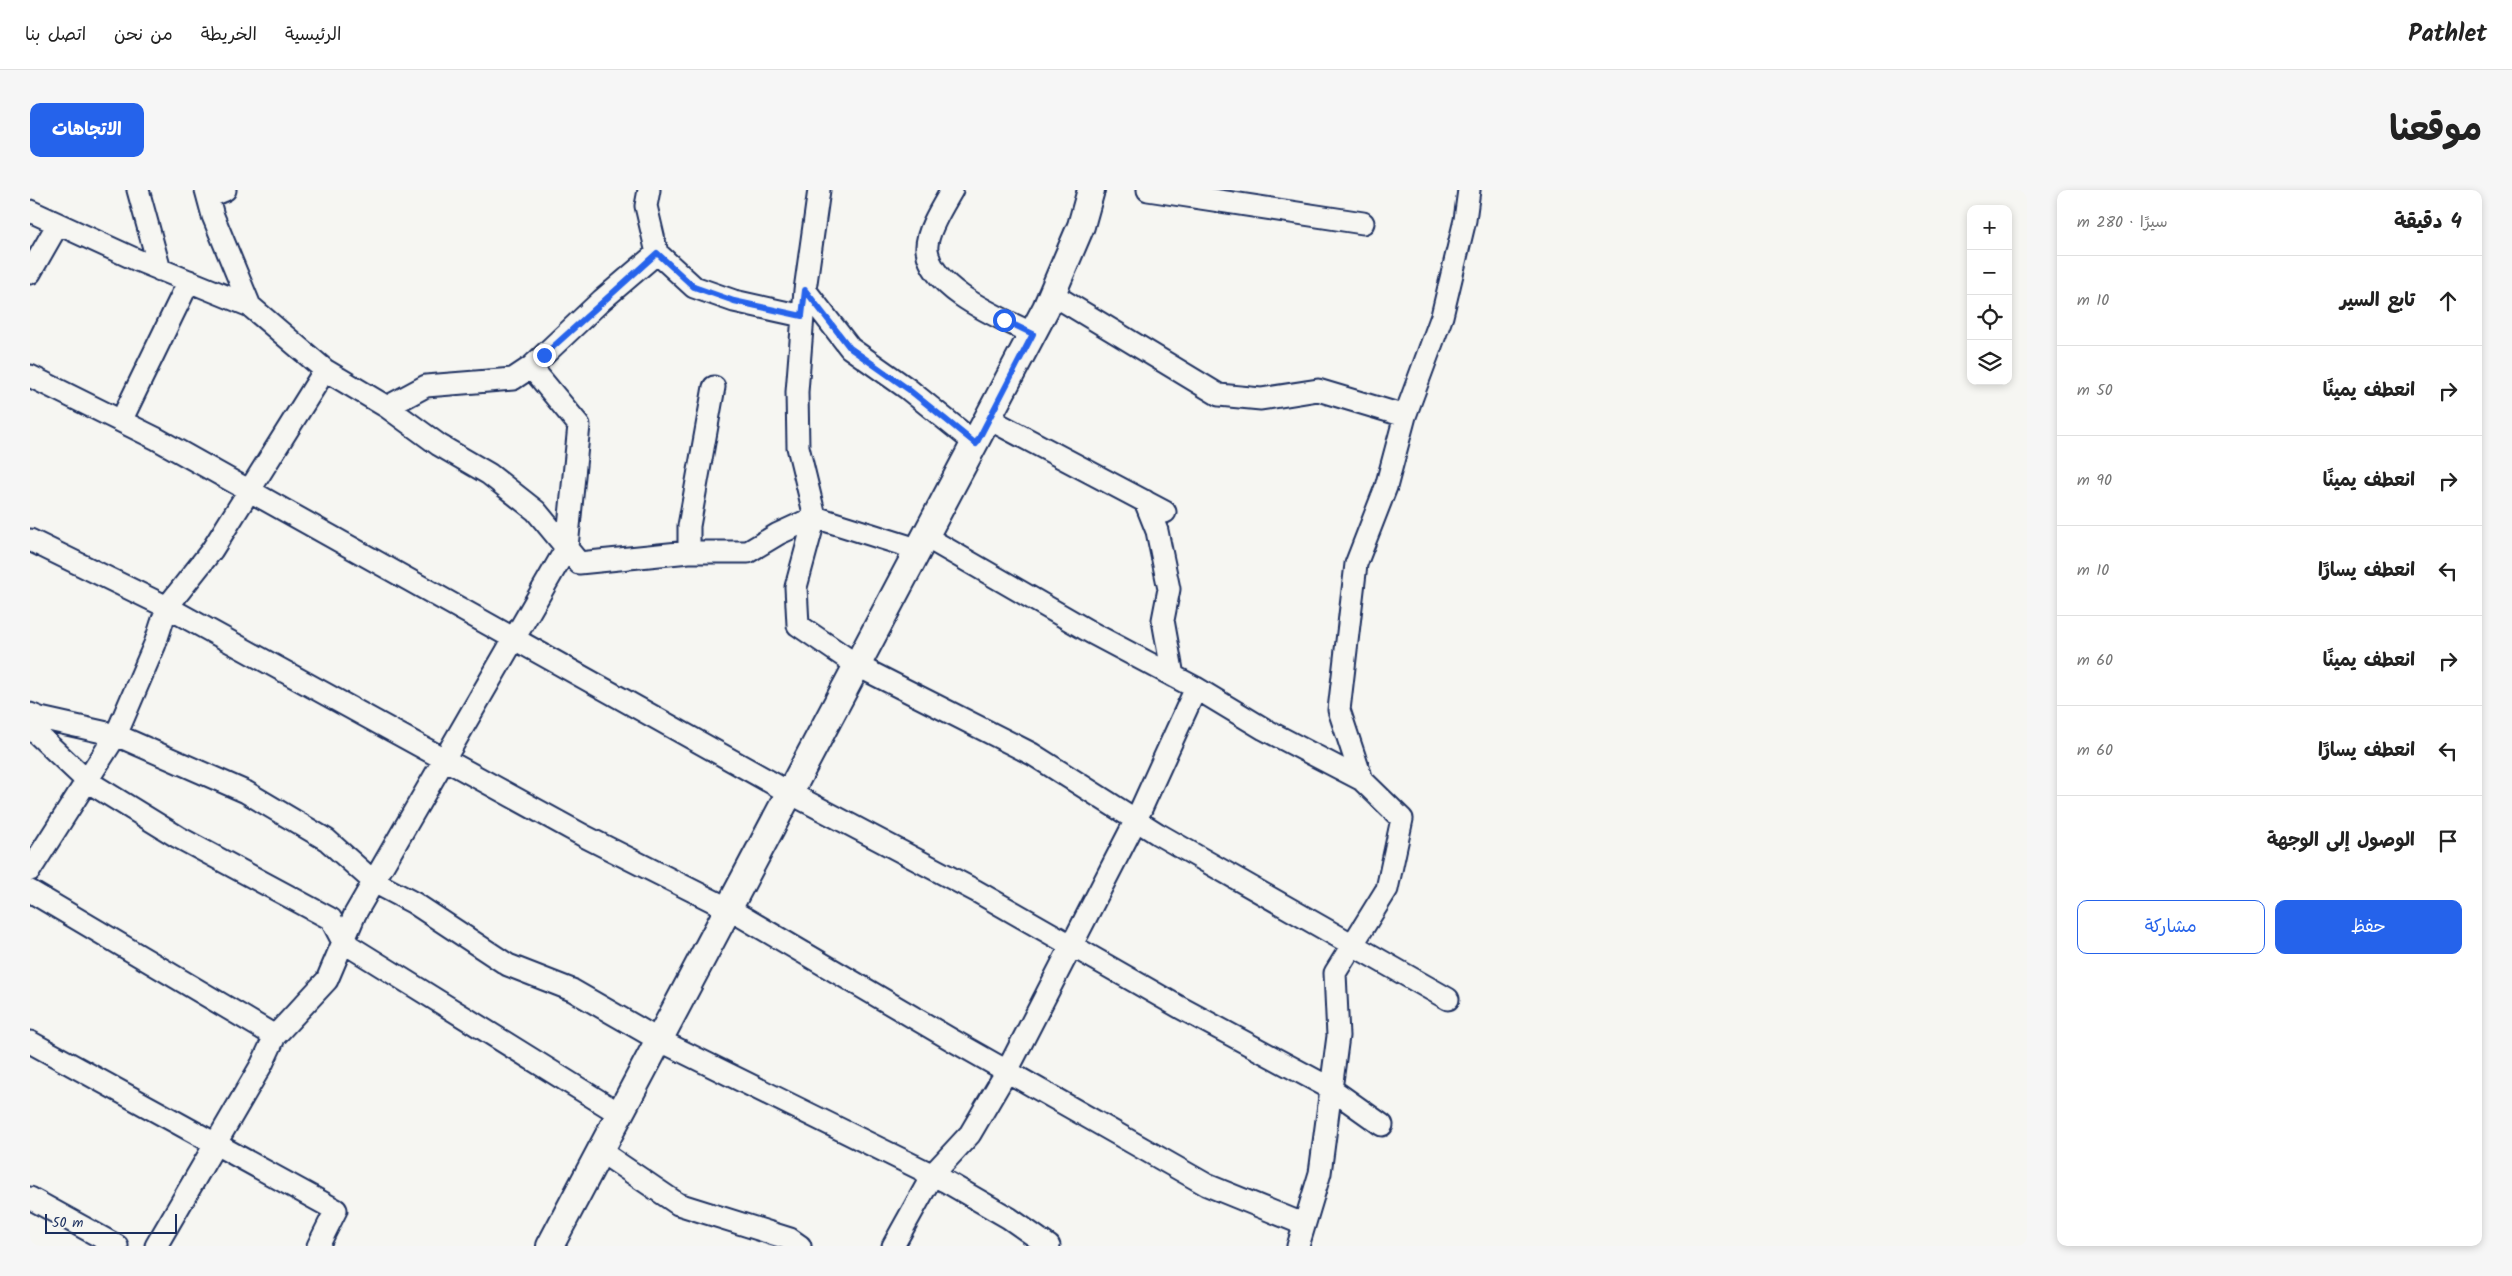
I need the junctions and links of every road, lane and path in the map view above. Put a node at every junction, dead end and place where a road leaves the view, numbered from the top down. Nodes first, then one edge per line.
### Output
1 (138, 190) edge
2 (649, 190) edge
3 (819, 190) edge
4 (952, 190) edge
5 (1091, 190) edge
6 (1148, 190) edge
7 (1469, 190) edge
8 (213, 192) edge
9 (30, 211) edge
10 (58, 224) junction
11 (1364, 224) dead end
12 (657, 253) junction
13 (160, 270) junction
14 (30, 273) edge
15 (189, 281) junction
16 (805, 290) junction
17 (1052, 294) junction
18 (250, 306) junction
19 (802, 316) junction
20 (1033, 334) junction
21 (531, 367) junction
22 (325, 370) junction
23 (30, 376) edge
24 (714, 387) dead end
25 (387, 407) junction
26 (1405, 416) junction
27 (989, 419) junction
28 (121, 421) junction
29 (976, 444) junction
30 (248, 490) junction
31 (1145, 501) junction
32 (1165, 512) dead end
33 (816, 517) junction
34 (30, 540) edge
35 (923, 543) junction
36 (567, 548) junction
37 (689, 552) junction
38 (167, 607) junction
39 (514, 640) junction
40 (858, 666) junction
41 (1173, 676) junction
42 (1196, 688) junction
43 (30, 714) edge
44 (30, 727) edge
45 (116, 736) junction
46 (445, 758) junction
47 (1362, 780) junction
48 (87, 781) junction
49 (790, 793) junction
50 (1136, 820) junction
51 (30, 870) edge
52 (374, 882) junction
53 (30, 891) edge
54 (729, 908) junction
55 (343, 942) junction
56 (1352, 945) junction
57 (1070, 946) junction
58 (1448, 999) dead end
59 (276, 1036) junction
60 (659, 1040) junction
61 (30, 1042) edge
62 (1007, 1071) junction
63 (1330, 1088) junction
64 (620, 1114) junction
65 (1382, 1125) dead end
66 (215, 1145) junction
67 (600, 1151) junction
68 (933, 1174) junction
69 (30, 1198) edge
70 (1303, 1224) junction
71 (117, 1246) edge
72 (156, 1246) edge
73 (318, 1246) edge
74 (550, 1246) edge
75 (800, 1246) edge
76 (893, 1246) edge
77 (1049, 1246) edge
78 (1298, 1246) edge

1 - 13 street
2 - 12 street
3 - 16 street
4 - 20 street
5 - 17 main road
6 - 11 street
7 - 26 street
8 - 18 street
9 - 10 street
10 - 13 street
10 - 14 street
12 - 19 street
12 - 21 street
13 - 15 street
15 - 18 street
15 - 28 street
16 - 19 street
16 - 29 street
17 - 20 main road
17 - 26 street
18 - 22 street
19 - 33 street
20 - 27 main road
21 - 25 street
21 - 36 street
22 - 25 street
22 - 30 street
23 - 28 street
24 - 37 street
25 - 36 street
26 - 47 street
27 - 29 main road
27 - 31 street
28 - 30 street
29 - 35 main road
30 - 38 street
30 - 39 street
31 - 32 street
31 - 41 street
33 - 35 street
33 - 37 street
33 - 40 street
34 - 38 street
35 - 40 main road
35 - 41 street
36 - 37 street
36 - 39 street
38 - 45 street
38 - 46 street
39 - 46 street
39 - 49 street
40 - 49 main road
40 - 50 street
41 - 42 street
42 - 47 street
42 - 50 street
43 - 45 street
44 - 48 street
45 - 48 street
45 - 52 street
46 - 52 street
46 - 54 street
47 - 56 street
48 - 51 street
48 - 55 street
49 - 54 main road
49 - 57 street
50 - 56 street
50 - 57 street
52 - 55 street
52 - 60 street
53 - 59 street
54 - 60 main road
54 - 62 street
55 - 59 street
55 - 64 street
56 - 58 street
56 - 63 street
57 - 62 street
57 - 63 street
59 - 66 street
60 - 64 main road
60 - 68 street
61 - 66 street
62 - 68 street
62 - 70 street
63 - 65 street
63 - 70 street
64 - 67 main road
66 - 72 street
66 - 73 street
67 - 74 main road
67 - 75 street
68 - 76 street
68 - 77 street
69 - 71 street
70 - 78 street

